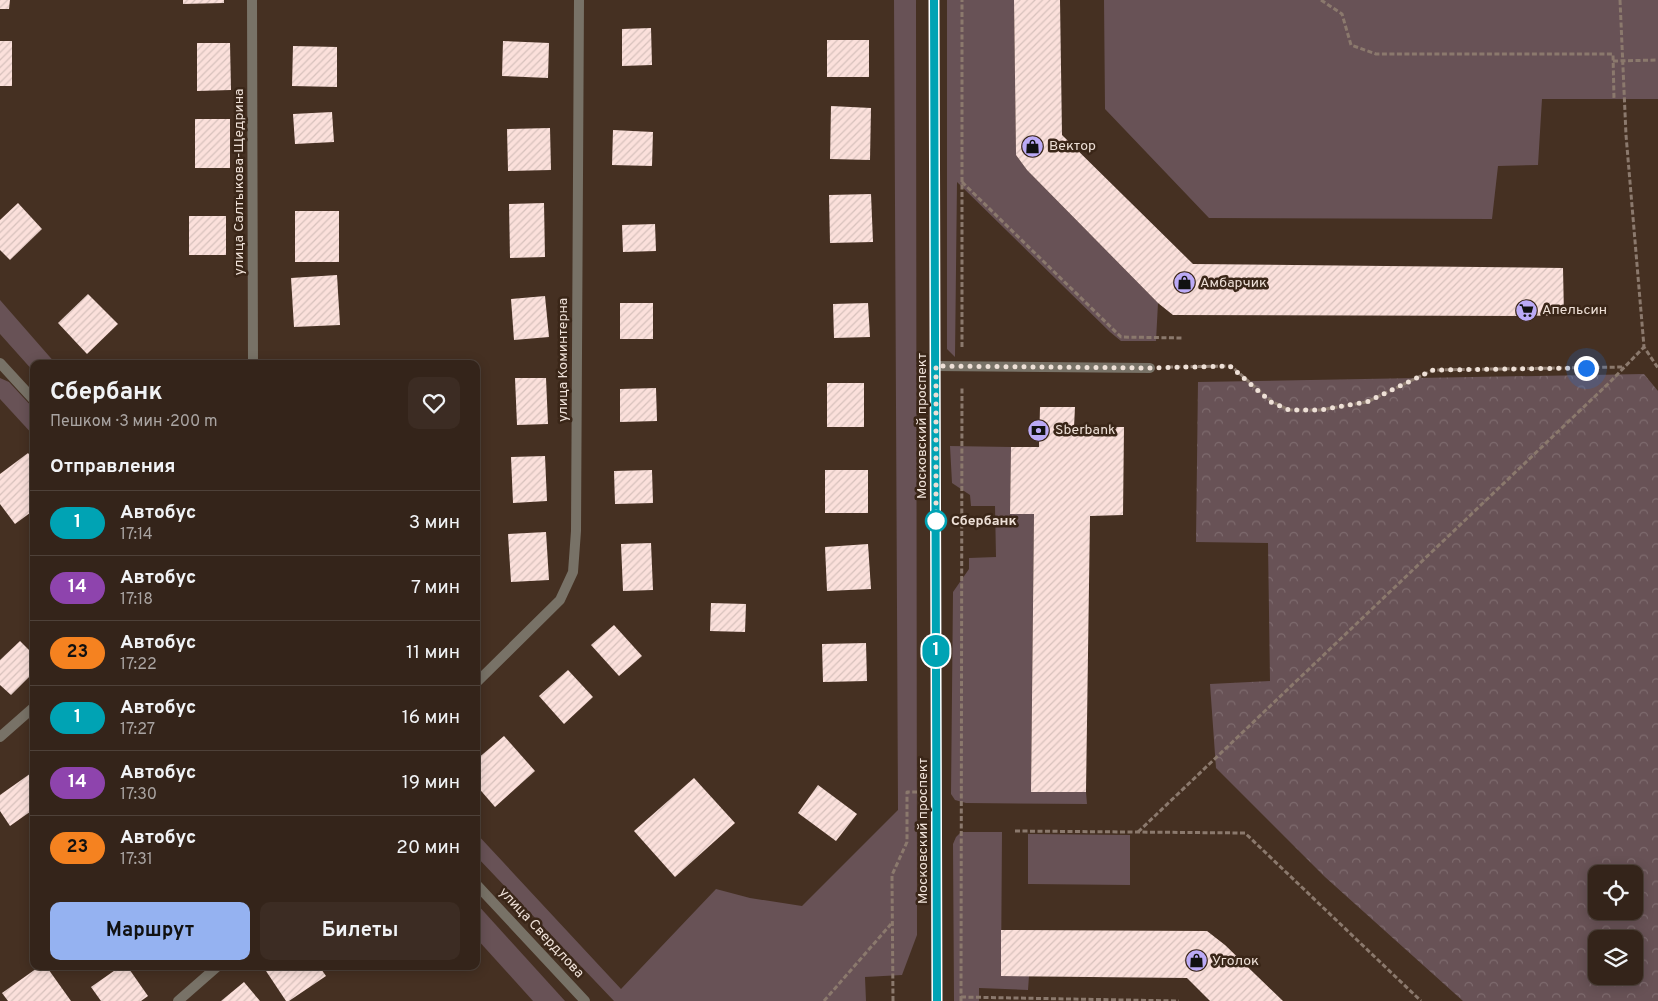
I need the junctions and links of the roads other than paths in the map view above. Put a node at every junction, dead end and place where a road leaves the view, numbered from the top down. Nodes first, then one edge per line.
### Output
1 (252, 0) edge
2 (579, 0) edge
3 (934, 0) edge
4 (253, 360) edge
5 (0, 363) edge
6 (936, 366) junction
7 (1150, 368) road end
8 (30, 396) edge
9 (480, 679) edge
10 (30, 711) edge
11 (0, 737) edge
12 (480, 888) edge
13 (213, 970) edge
14 (178, 1001) edge
15 (586, 1001) edge
16 (937, 1001) edge

1 - 4 street, улица Салтыкова-Щедрина
2 - 9 street, улица Коминтерна
3 - 6 street, Московский проспект
5 - 8 street
6 - 7 street
6 - 16 street, Московский проспект
10 - 11 street
12 - 15 street, улица Свердлова
13 - 14 street

